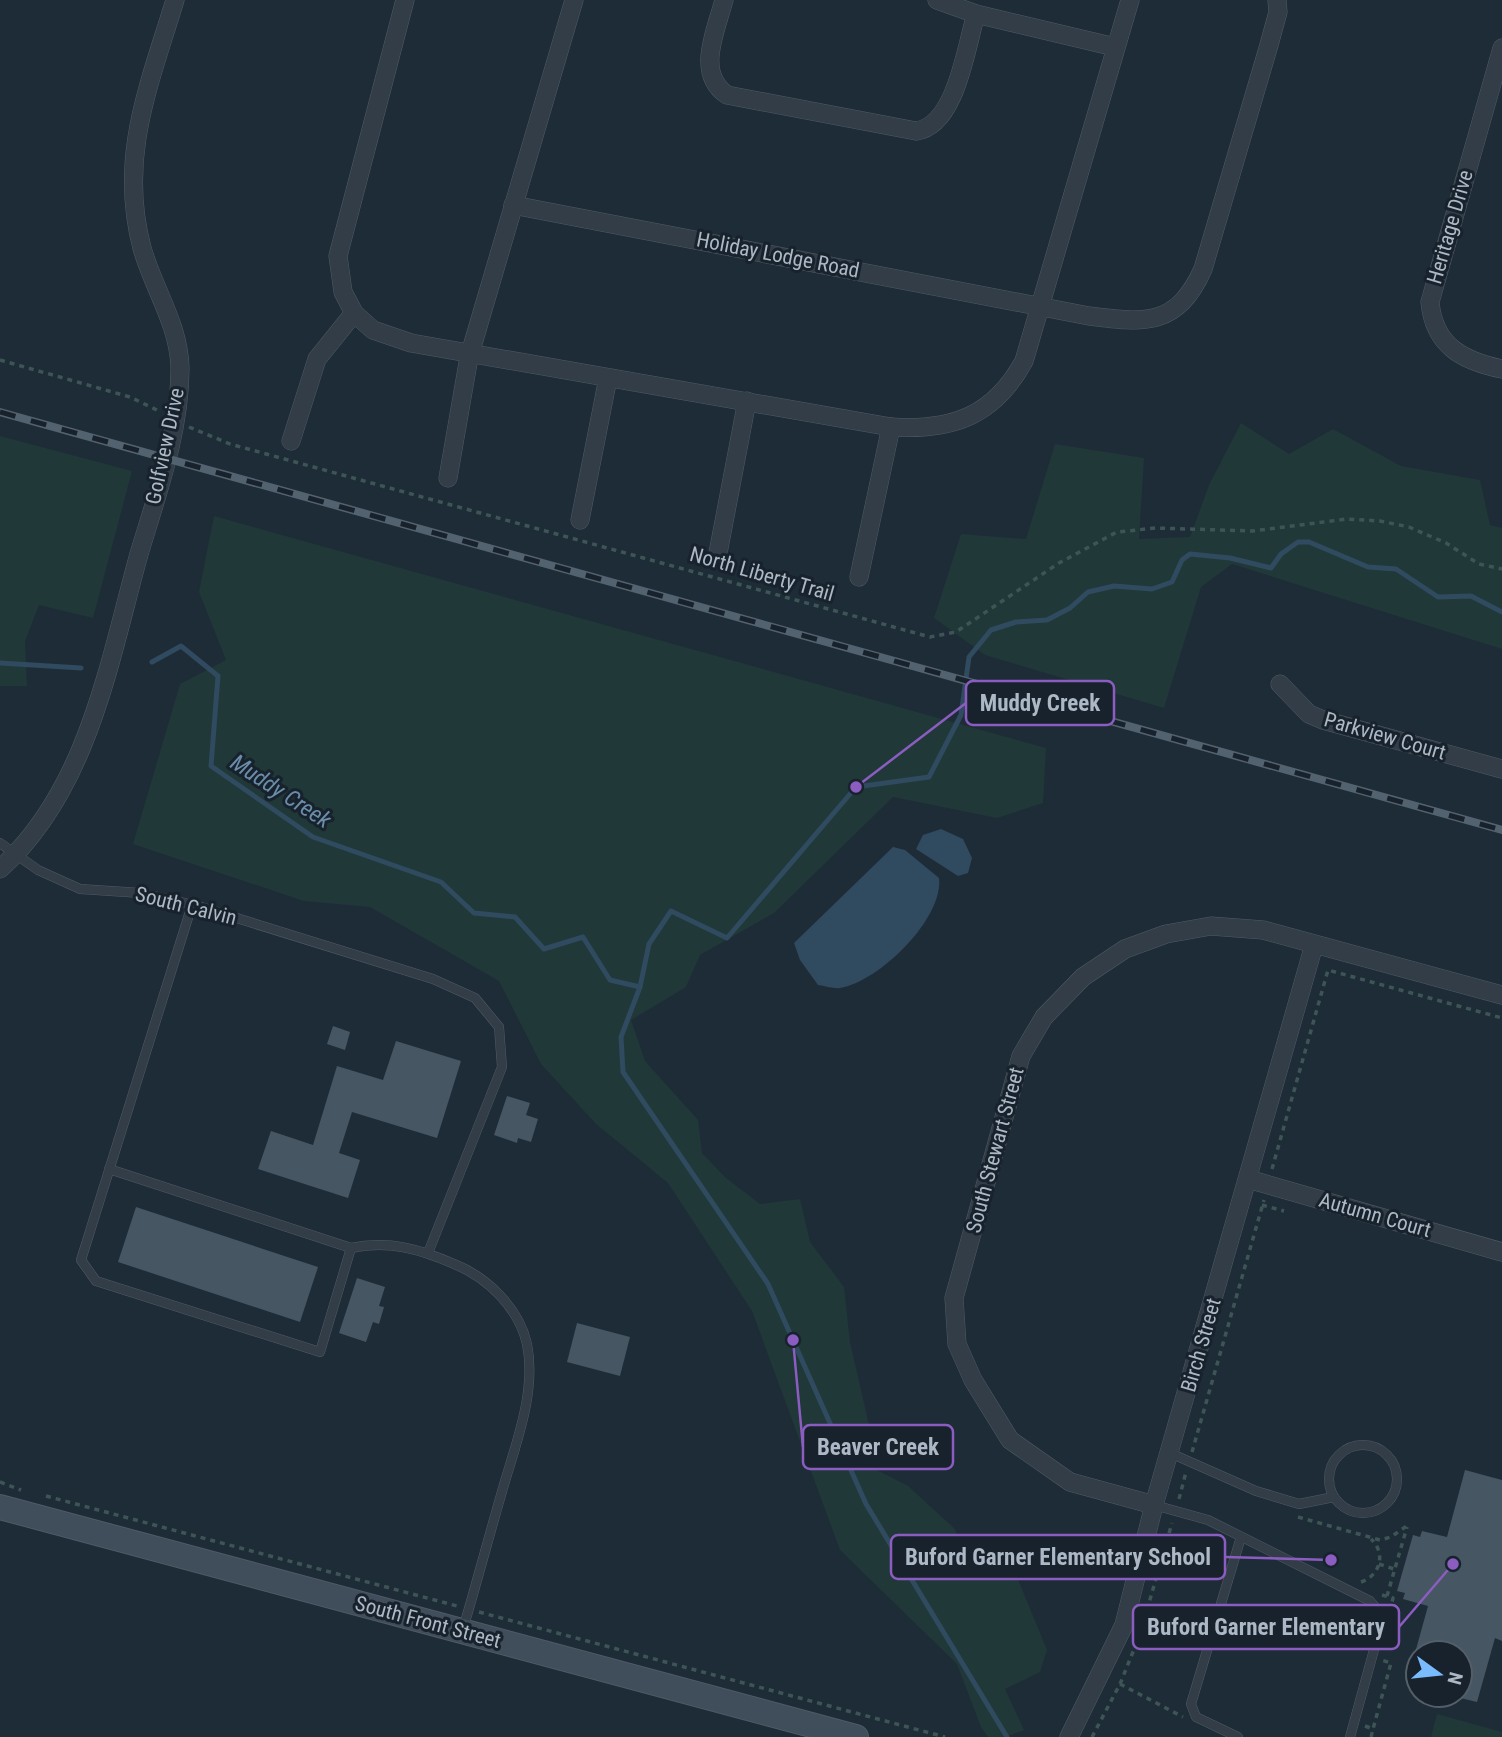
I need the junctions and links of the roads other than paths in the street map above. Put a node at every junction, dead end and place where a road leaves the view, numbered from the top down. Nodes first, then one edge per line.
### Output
1 (175, 0) edge
2 (405, 0) edge
3 (573, 0) edge
4 (724, 0) edge
5 (937, 0) edge
6 (1130, 0) edge
7 (1277, 0) edge
8 (976, 14) junction
9 (1115, 47) junction
10 (1502, 48) edge
11 (513, 205) junction
12 (1042, 305) junction
13 (354, 313) junction
14 (472, 352) junction
15 (1502, 369) edge
16 (608, 378) junction
17 (747, 401) junction
18 (891, 427) junction
19 (290, 441) dead end
20 (448, 478) dead end
21 (580, 520) dead end
22 (719, 553) dead end
23 (859, 577) dead end
24 (1280, 684) dead end
25 (1502, 769) edge
26 (0, 843) edge
27 (15, 856) junction
28 (0, 869) edge
29 (192, 905) junction
30 (1314, 945) junction
31 (1502, 995) edge
32 (109, 1169) junction
33 (1248, 1179) junction
34 (351, 1248) junction
35 (1502, 1251) edge
36 (428, 1253) junction
37 (1170, 1453) junction
38 (1334, 1497) junction
39 (1154, 1504) junction
40 (0, 1507) edge
41 (1241, 1536) junction
42 (470, 1621) junction
43 (796, 1729) edge
44 (856, 1737) edge
45 (1069, 1737) edge
46 (1238, 1737) edge
47 (1350, 1737) edge

1 - 27 street, Golfview Drive
2 - 13 street
3 - 11 street
4 - 8 street
5 - 8 street
6 - 9 street
7 - 12 street, Holiday Lodge Road
8 - 9 street
9 - 12 street
10 - 15 street, Heritage Drive
11 - 12 street, Holiday Lodge Road
11 - 14 street
12 - 18 street
13 - 14 street
13 - 19 street
14 - 16 street
14 - 20 street
16 - 17 street
16 - 21 street
17 - 18 street
17 - 22 street
18 - 23 street
24 - 25 street, Parkview Court
26 - 27 lane, South Calvin
27 - 28 street, Golfview Drive
27 - 29 lane, South Calvin
29 - 32 lane
29 - 36 lane, South Calvin
30 - 31 street, South Stewart Street
30 - 33 street, Birch Street
30 - 39 street, South Stewart Street
32 - 34 lane
32 - 34 lane
33 - 35 street, Autumn Court
33 - 37 street, Birch Street
34 - 36 lane
36 - 42 lane
37 - 38 lane
37 - 39 street, Birch Street
38 - 38 lane
39 - 41 lane
39 - 45 street, Birch Street
40 - 42 street, South Front Street
41 - 46 lane
41 - 47 lane
42 - 43 street, South Front Street
43 - 44 street, South Front Street

